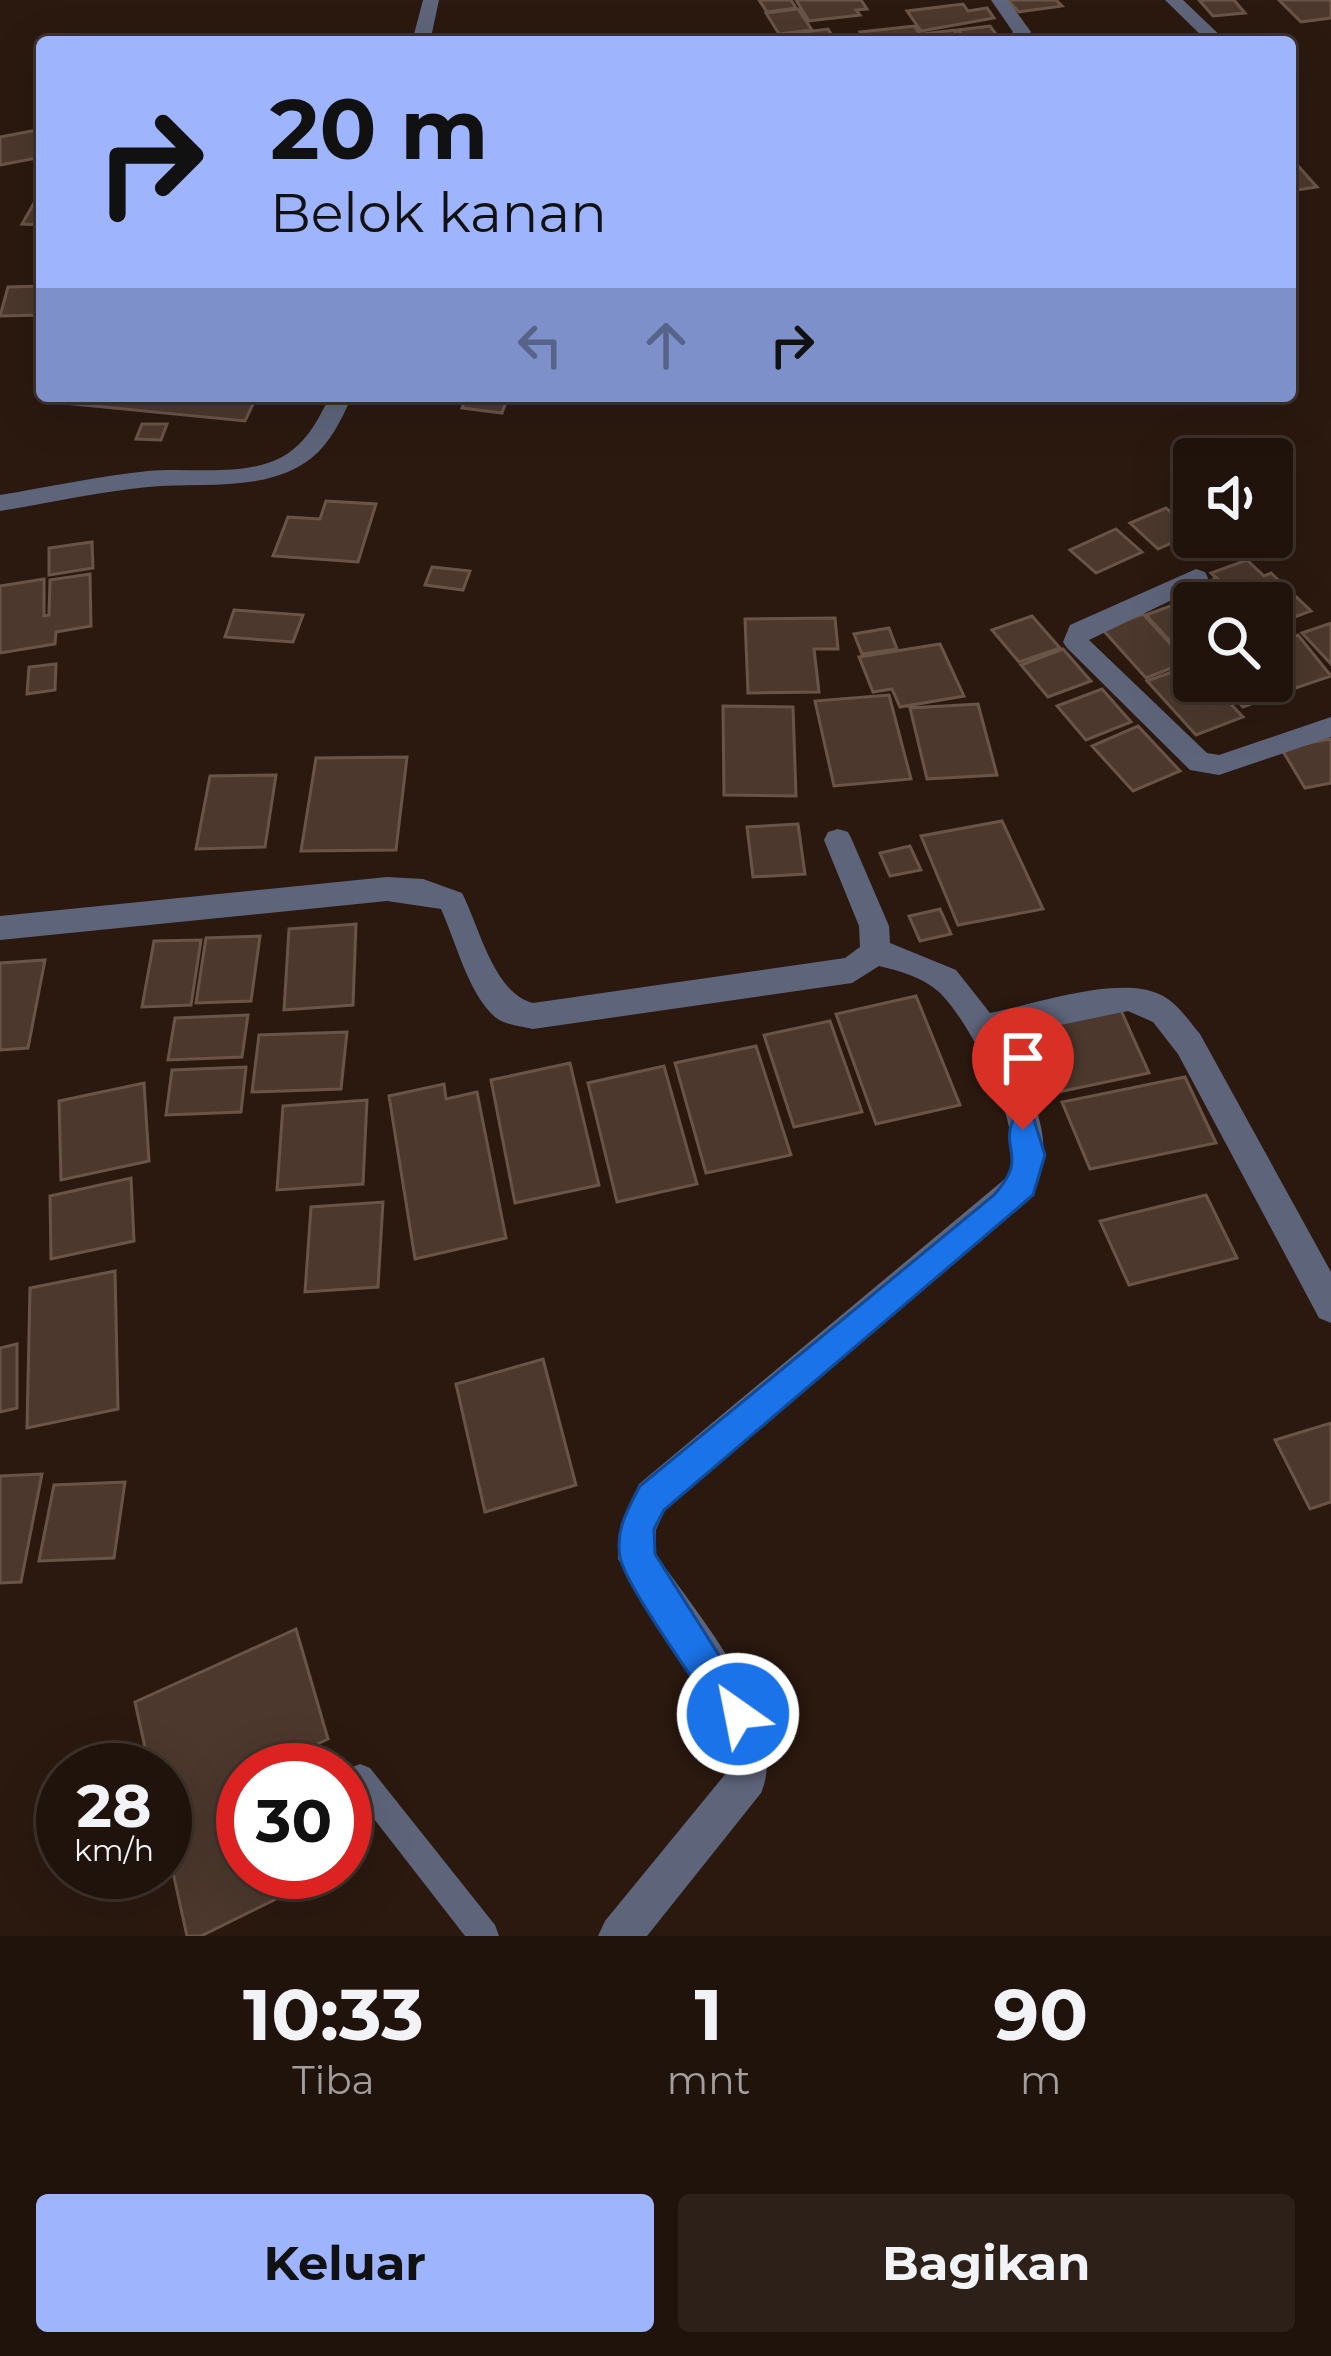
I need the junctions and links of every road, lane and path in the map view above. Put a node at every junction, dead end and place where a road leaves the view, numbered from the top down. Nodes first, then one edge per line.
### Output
1 (431, 0) edge
2 (999, 0) edge
3 (1174, 0) edge
4 (423, 36) edge
5 (1019, 36) edge
6 (1212, 36) edge
7 (339, 402) edge
8 (0, 503) edge
9 (1196, 578) dead end
10 (1331, 727) edge
11 (838, 841) dead end
12 (0, 928) edge
13 (875, 952) junction
14 (982, 1028) junction
15 (1331, 1306) edge
16 (372, 1793) edge
17 (484, 1936) edge
18 (620, 1936) edge

1 - 4 street
2 - 5 street
3 - 6 street
7 - 8 street
9 - 10 street
11 - 13 street
12 - 13 street
13 - 14 street
14 - 15 street
14 - 18 street
16 - 17 lane

